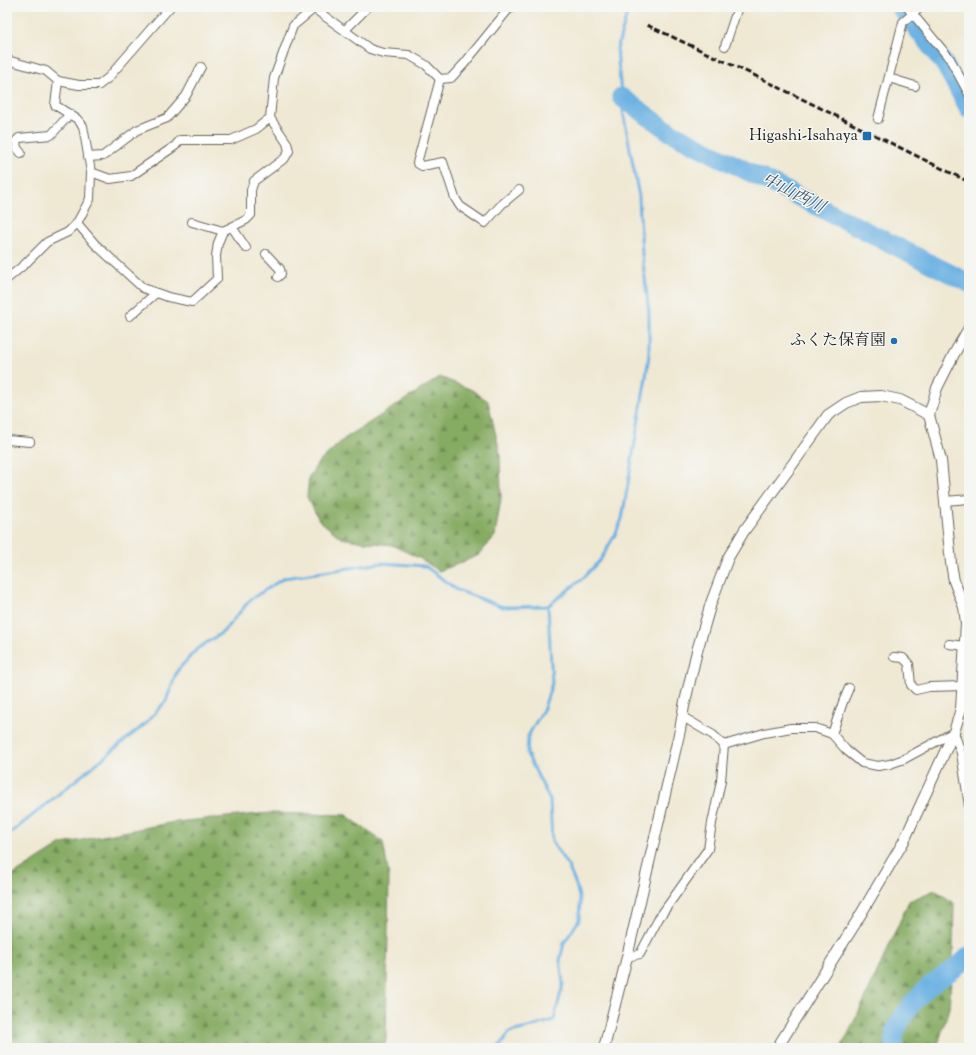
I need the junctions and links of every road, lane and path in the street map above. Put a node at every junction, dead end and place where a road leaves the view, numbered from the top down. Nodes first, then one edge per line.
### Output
1 (170, 7) edge
2 (368, 7) edge
3 (512, 7) edge
4 (738, 7) edge
5 (921, 7) edge
6 (314, 8) edge
7 (911, 11) edge
8 (345, 30) junction
9 (725, 46) dead end
10 (7, 60) edge
11 (201, 67) dead end
12 (889, 78) junction
13 (440, 79) junction
14 (58, 81) junction
15 (915, 86) dead end
16 (969, 94) edge
17 (70, 114) junction
18 (270, 118) junction
19 (878, 119) dead end
20 (21, 153) dead end
21 (88, 157) junction
22 (91, 172) junction
23 (519, 190) dead end
24 (192, 222) dead end
25 (77, 223) junction
26 (232, 227) junction
27 (224, 231) junction
28 (246, 248) dead end
29 (266, 254) dead end
30 (278, 277) dead end
31 (7, 279) edge
32 (156, 293) junction
33 (130, 316) dead end
34 (969, 328) edge
35 (930, 415) junction
36 (7, 440) edge
37 (30, 442) dead end
38 (969, 499) edge
39 (945, 501) junction
40 (969, 594) edge
41 (964, 607) junction
42 (949, 644) dead end
43 (965, 646) junction
44 (894, 658) dead end
45 (963, 686) junction
46 (849, 688) dead end
47 (683, 717) junction
48 (954, 732) junction
49 (832, 734) junction
50 (724, 745) junction
51 (969, 806) edge
52 (627, 958) junction
53 (604, 1048) edge
54 (777, 1048) edge

1 - 14 street
2 - 8 street
3 - 13 street
4 - 9 street
5 - 7 street
6 - 8 street
6 - 18 street
7 - 12 street
7 - 16 street
8 - 13 street
10 - 14 street
11 - 21 street
12 - 15 street
12 - 19 street
13 - 23 street
14 - 17 street
17 - 20 street
17 - 21 street
18 - 22 street
18 - 26 street
21 - 22 street
22 - 25 street
24 - 27 street
25 - 31 street
25 - 32 street
26 - 27 street
26 - 28 street
27 - 32 street
29 - 30 street
32 - 33 street
34 - 35 street
35 - 39 street
35 - 47 street
36 - 37 street
38 - 39 street
39 - 41 street
40 - 41 street
41 - 43 street
42 - 43 street
43 - 45 street
44 - 45 street
45 - 48 street
46 - 49 street
47 - 50 street
47 - 52 street
48 - 49 street
48 - 51 street
48 - 54 street
49 - 50 street
50 - 52 street
52 - 53 street

